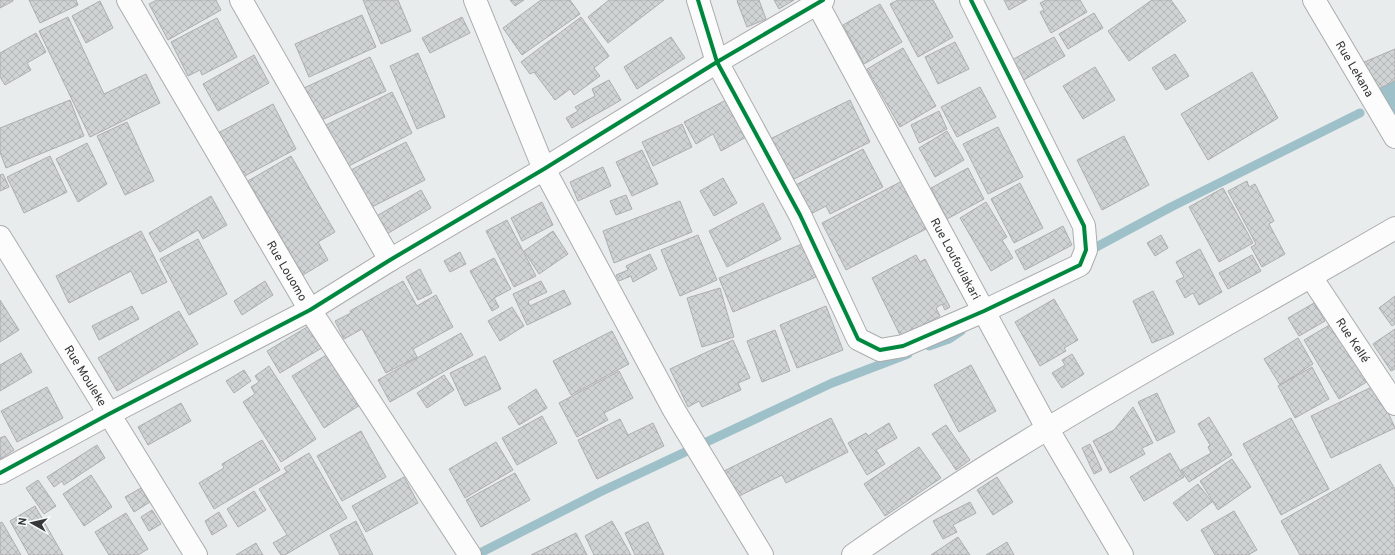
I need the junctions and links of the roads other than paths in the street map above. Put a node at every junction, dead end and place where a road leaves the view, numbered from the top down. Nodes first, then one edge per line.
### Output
1 (128, 0) edge
2 (241, 0) edge
3 (476, 0) edge
4 (698, 0) edge
5 (971, 0) edge
6 (1314, 0) edge
7 (820, 2) edge
8 (718, 62) junction
9 (1395, 137) edge
10 (544, 168) junction
11 (1395, 228) edge
12 (0, 237) edge
13 (390, 260) junction
14 (1312, 277) junction
15 (310, 310) junction
16 (984, 310) junction
17 (1395, 404) edge
18 (108, 414) junction
19 (1048, 428) junction
20 (0, 473) edge
21 (196, 555) edge
22 (470, 555) edge
23 (762, 555) edge
24 (853, 555) edge
25 (1122, 555) edge

1 - 15 street, Rue Louomo
2 - 13 street
3 - 10 street
4 - 8 street
5 - 16 street
6 - 9 street, Rue Lekana
7 - 8 street
7 - 16 street, Rue Loufoulakari
8 - 10 street
8 - 16 street
10 - 13 street
10 - 23 street
11 - 14 street
12 - 18 street, Rue Mouleke
13 - 15 street
14 - 17 street, Rue Kellé
14 - 19 street
15 - 18 street
15 - 22 street, Rue Louomo
16 - 19 street, Rue Loufoulakari
18 - 20 street
18 - 21 street, Rue Mouleke
19 - 24 street
19 - 25 street, Rue Loufoulakari

